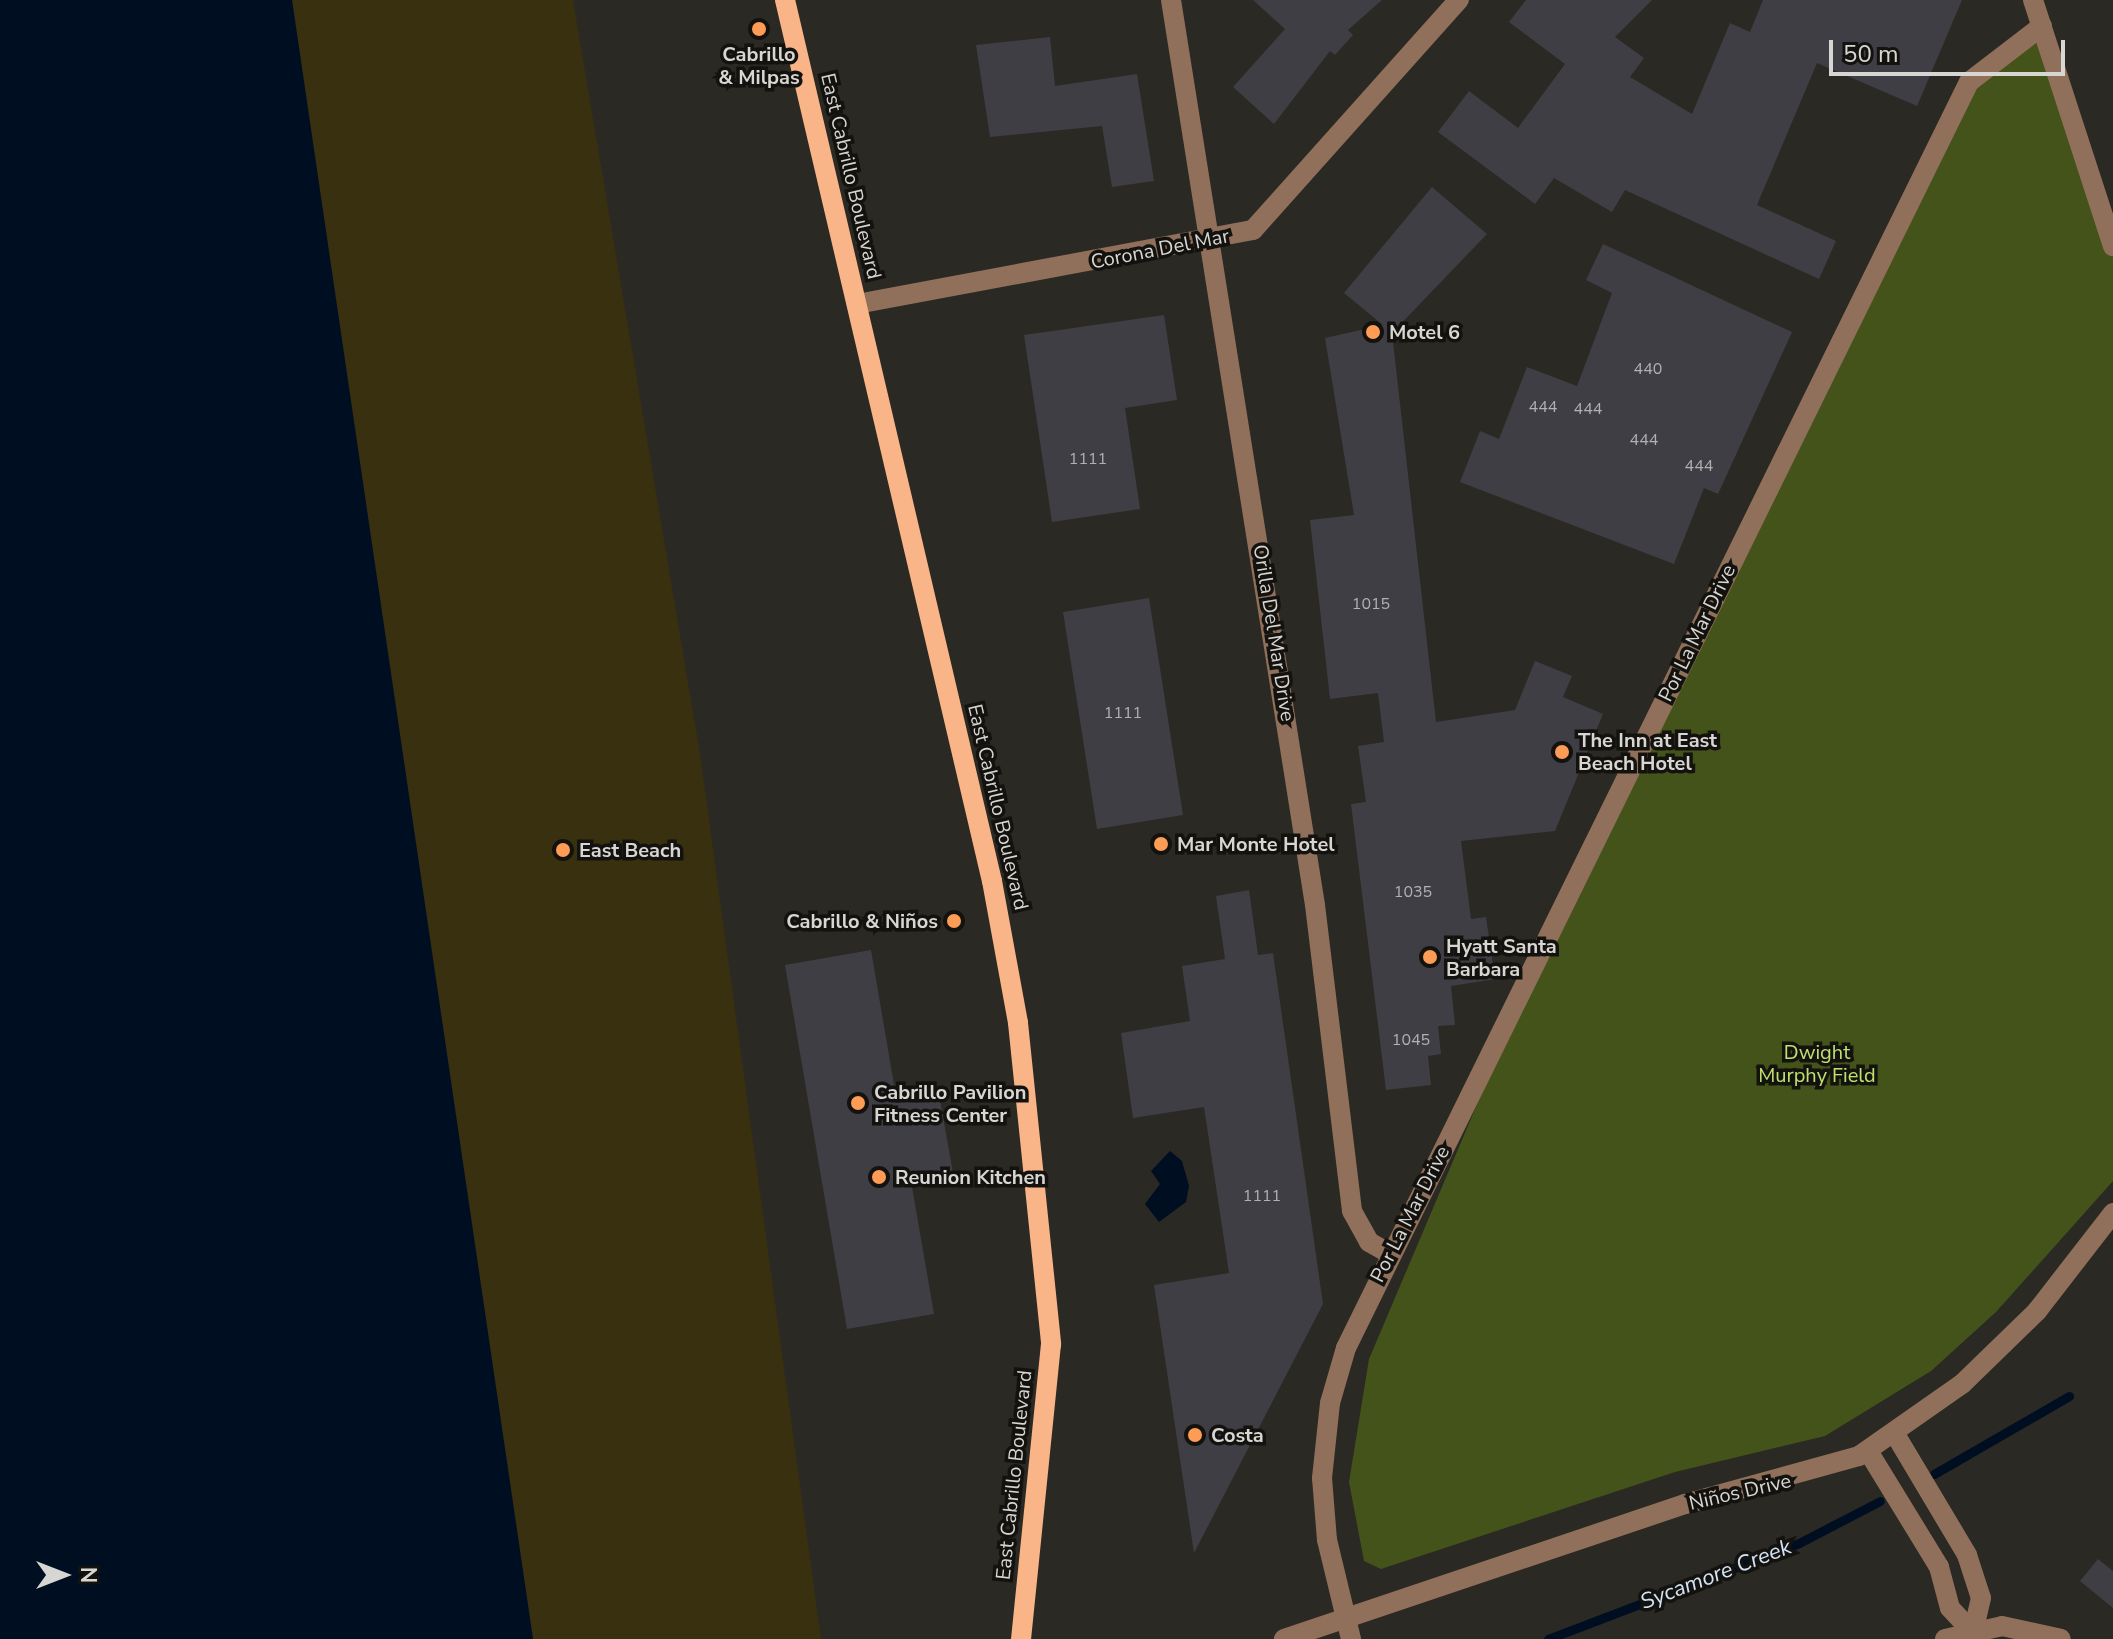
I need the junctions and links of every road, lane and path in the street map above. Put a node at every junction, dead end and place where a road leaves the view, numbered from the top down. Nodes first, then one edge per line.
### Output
1 (785, 0) edge
2 (1171, 0) edge
3 (1459, 0) edge
4 (2033, 0) edge
5 (2042, 26) junction
6 (1213, 241) junction
7 (2113, 246) edge
8 (857, 304) junction
9 (2113, 1213) edge
10 (1389, 1253) junction
11 (1895, 1434) junction
12 (1868, 1451) junction
13 (1342, 1617) junction
14 (1973, 1633) junction
15 (1021, 1639) edge
16 (1284, 1639) edge
17 (1351, 1639) edge
18 (1945, 1639) edge
19 (2061, 1639) edge

1 - 8 main road, East Cabrillo Boulevard
2 - 6 street, Orilla Del Mar Drive
3 - 6 street, Corona Del Mar
4 - 5 street
5 - 7 street
5 - 10 street, Por La Mar Drive
6 - 8 street, Corona Del Mar
6 - 10 street, Orilla Del Mar Drive
8 - 15 main road, East Cabrillo Boulevard
9 - 11 street, Niños Drive
10 - 13 street, Por La Mar Drive
11 - 12 street, Niños Drive
11 - 14 street
12 - 13 street, Niños Drive
12 - 14 street
13 - 16 street, Niños Drive
13 - 17 street, Por La Mar Drive
14 - 18 street
14 - 19 street

